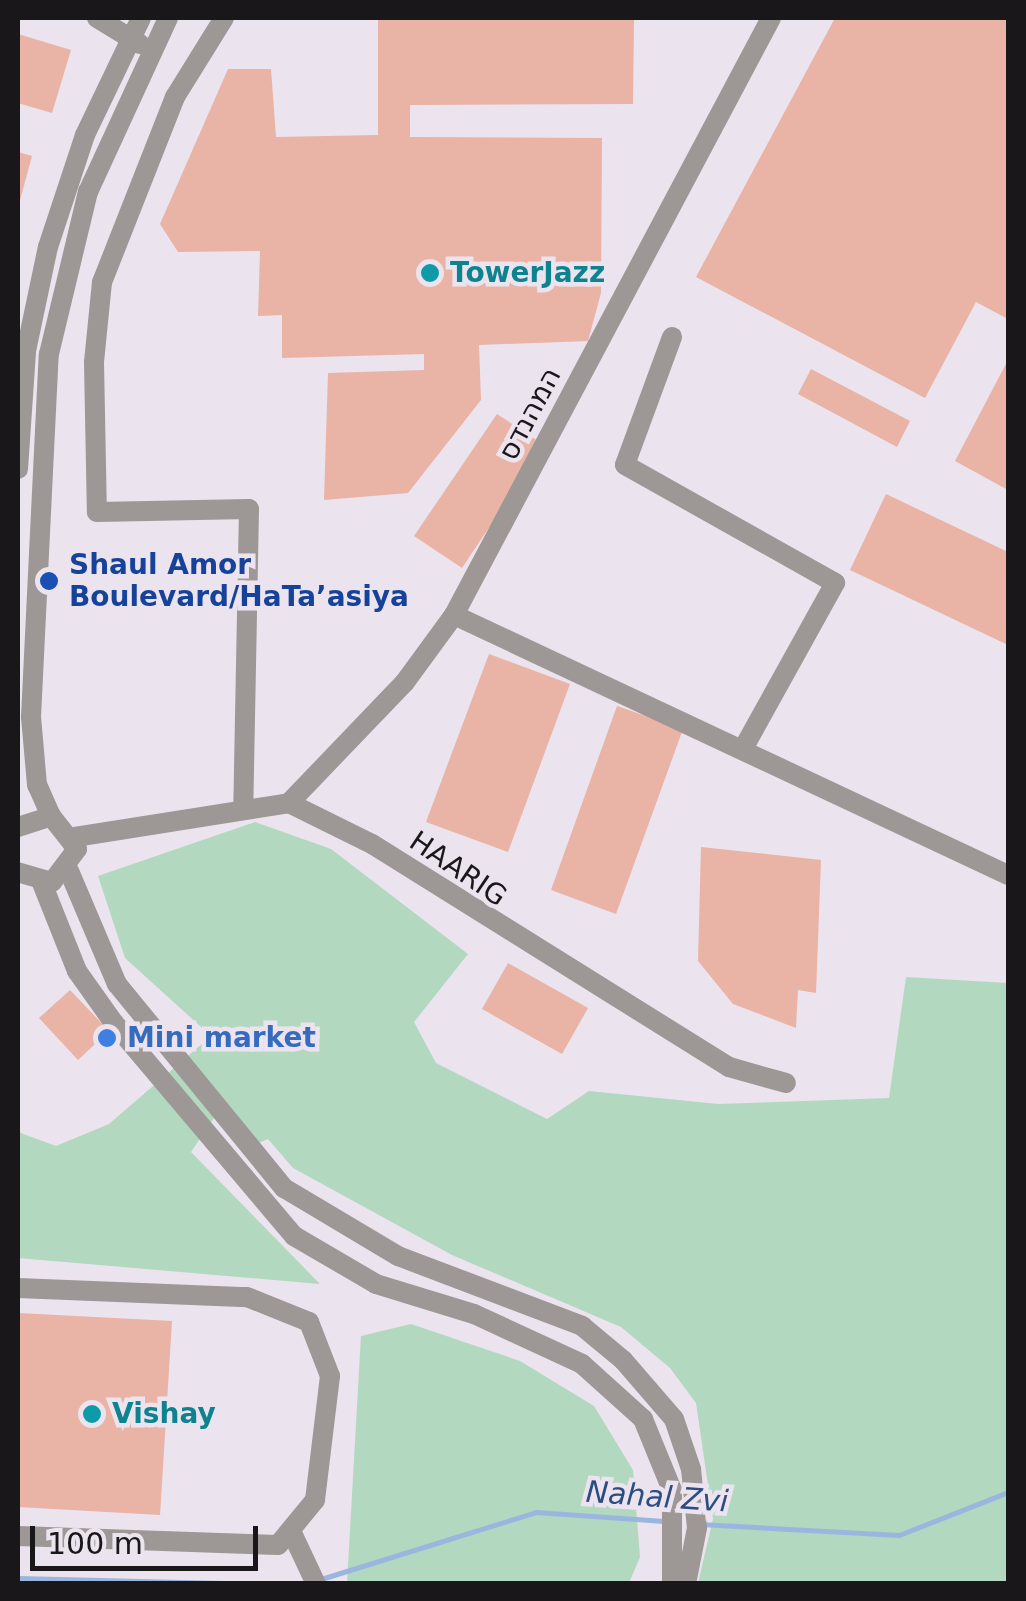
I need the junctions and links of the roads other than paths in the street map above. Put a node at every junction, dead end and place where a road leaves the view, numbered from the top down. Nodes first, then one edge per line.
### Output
1 (97, 18) edge
2 (141, 18) edge
3 (168, 18) edge
4 (224, 18) edge
5 (771, 18) edge
6 (130, 39) junction
7 (150, 49) junction
8 (672, 337) dead end
9 (18, 469) edge
10 (454, 615) junction
11 (24, 683) edge
12 (744, 748) junction
13 (290, 803) junction
14 (242, 808) junction
15 (51, 816) junction
16 (18, 827) edge
17 (75, 837) junction
18 (70, 871) junction
19 (18, 872) edge
20 (1008, 875) edge
21 (42, 884) junction
22 (786, 1083) dead end
23 (18, 1288) edge
24 (292, 1533) junction
25 (18, 1536) edge
26 (316, 1584) edge
27 (672, 1584) edge
28 (686, 1584) edge

1 - 6 street
2 - 6 street
3 - 7 street
4 - 14 street
5 - 10 street, המהנדס
6 - 7 street
6 - 9 street
7 - 11 street
8 - 12 street
10 - 12 street
10 - 13 street, המהנדס
11 - 15 street
12 - 20 street
13 - 14 street
13 - 22 street, HAARIG
14 - 17 street
15 - 16 street
15 - 17 street
17 - 18 street
18 - 21 street
18 - 28 street
19 - 21 street
21 - 27 street
23 - 24 street
24 - 25 street
24 - 26 street

